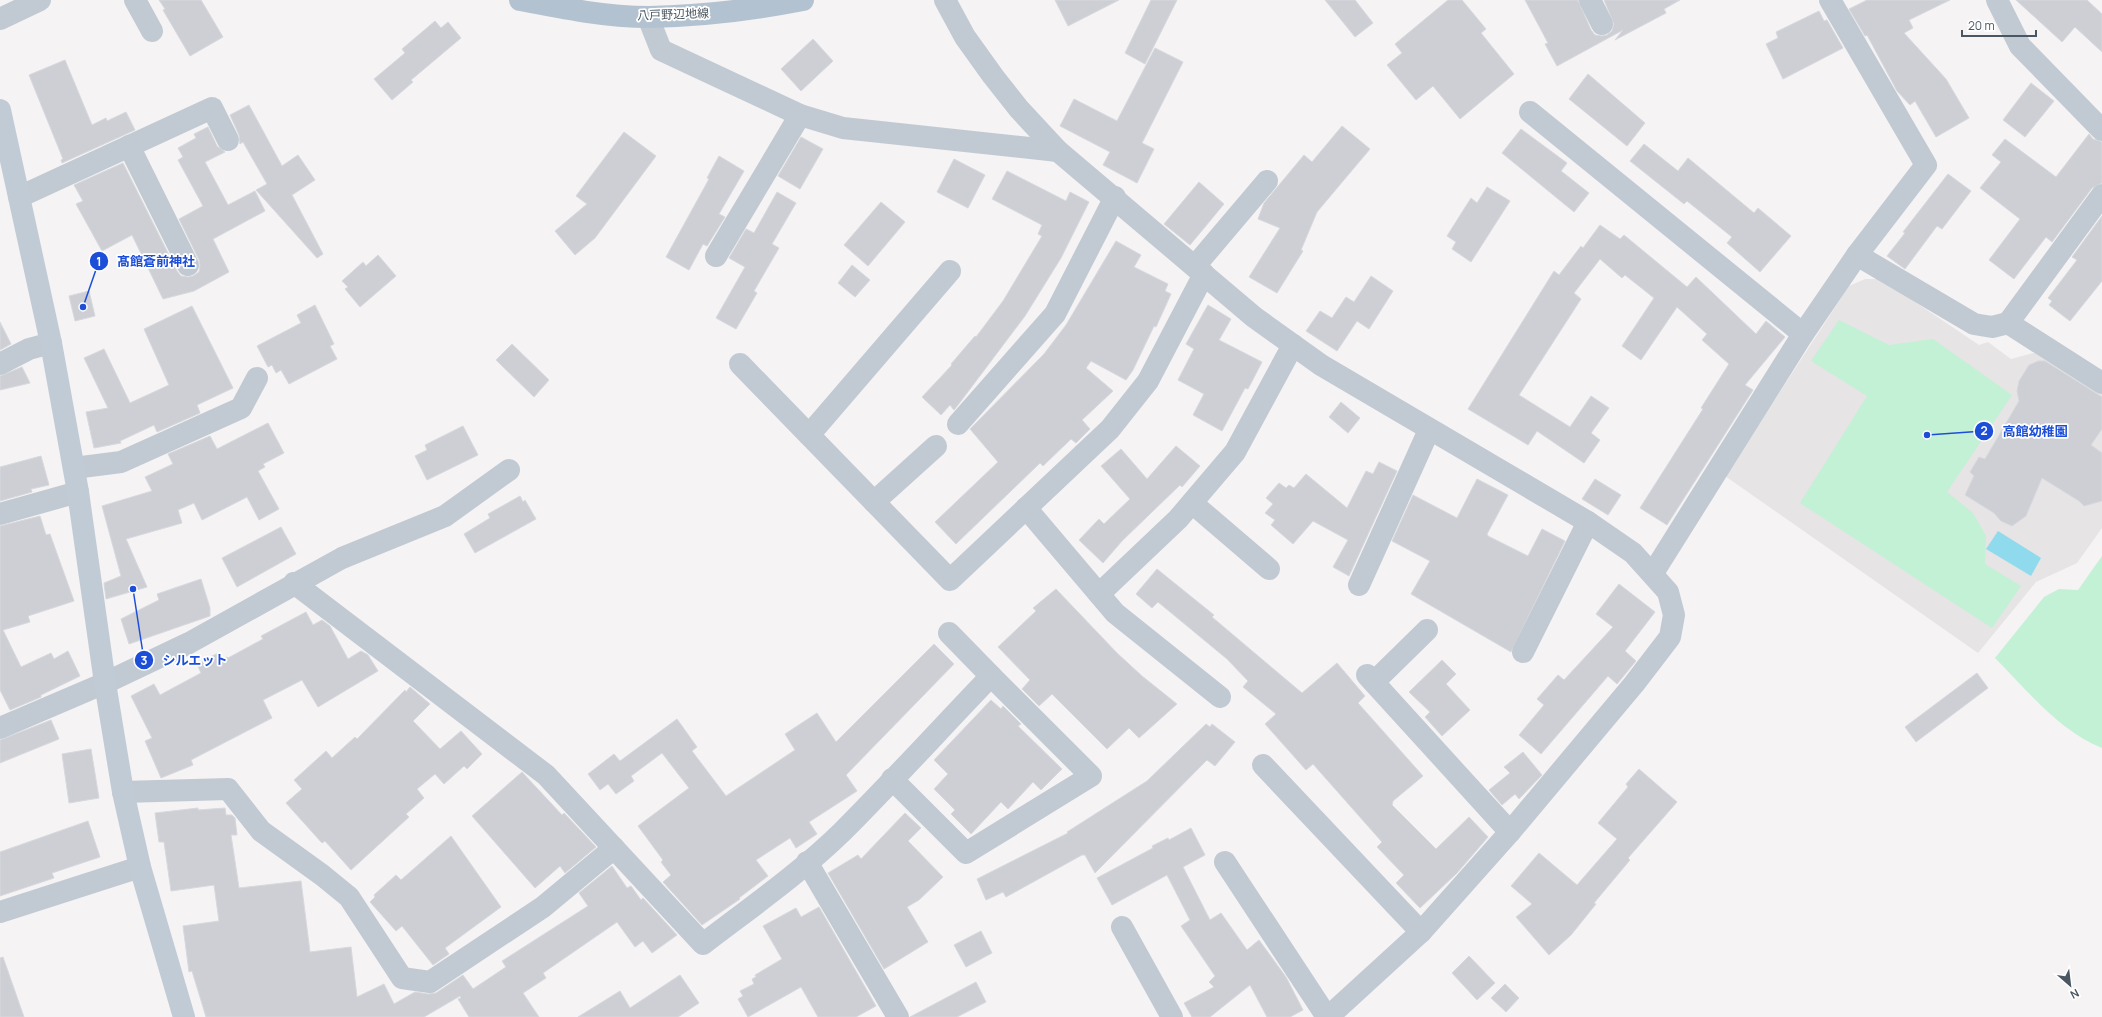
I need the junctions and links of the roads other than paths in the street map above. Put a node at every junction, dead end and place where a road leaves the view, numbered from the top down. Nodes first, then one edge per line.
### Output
1 (40, 0) edge
2 (135, 0) edge
3 (520, 0) edge
4 (803, 0) edge
5 (944, 0) edge
6 (1590, 0) edge
7 (1830, 0) edge
8 (1997, 0) edge
9 (572, 5) edge
10 (648, 17) junction
11 (0, 19) edge
12 (1602, 24) dead end
13 (152, 31) dead end
14 (0, 110) edge
15 (1530, 112) dead end
16 (800, 114) junction
17 (2102, 130) edge
18 (228, 140) dead end
19 (129, 146) junction
20 (1058, 151) junction
21 (1267, 181) dead end
22 (2102, 195) edge
23 (18, 197) junction
24 (1115, 198) junction
25 (1857, 255) junction
26 (716, 256) dead end
27 (188, 265) dead end
28 (950, 270) dead end
29 (1200, 270) junction
30 (2008, 324) junction
31 (1803, 334) junction
32 (51, 343) junction
33 (1293, 345) junction
34 (0, 364) edge
35 (740, 364) dead end
36 (257, 378) dead end
37 (2102, 383) edge
38 (958, 424) dead end
39 (1429, 430) junction
40 (809, 435) junction
41 (936, 446) dead end
42 (74, 468) junction
43 (509, 470) dead end
44 (78, 492) junction
45 (874, 502) junction
46 (1192, 503) junction
47 (1026, 508) junction
48 (0, 514) edge
49 (1588, 522) junction
50 (1269, 568) dead end
51 (1653, 573) junction
52 (294, 583) junction
53 (1360, 585) dead end
54 (1099, 594) junction
55 (1427, 630) dead end
56 (949, 633) dead end
57 (1523, 652) dead end
58 (991, 676) junction
59 (105, 683) junction
60 (1220, 697) dead end
61 (0, 728) edge
62 (1263, 765) dead end
63 (892, 779) junction
64 (123, 792) junction
65 (1510, 832) junction
66 (614, 848) junction
67 (807, 862) junction
68 (1225, 862) dead end
69 (140, 867) junction
70 (0, 912) edge
71 (1122, 927) dead end
72 (1421, 932) junction
73 (184, 1017) edge
74 (898, 1017) edge
75 (1172, 1017) edge
76 (1328, 1017) edge

1 - 11 street
2 - 13 street
3 - 9 main road, 八戸野辺地線
4 - 10 main road, 八戸野辺地線
5 - 20 street
6 - 12 street
7 - 25 street
8 - 17 street
9 - 10 main road, 八戸野辺地線
10 - 16 street
14 - 23 street
15 - 31 street
16 - 20 street
16 - 26 street
18 - 19 street
19 - 23 street
19 - 27 street
20 - 24 street
21 - 29 street
22 - 30 street
23 - 32 street
24 - 29 street
24 - 38 street
25 - 30 street
25 - 31 street
28 - 40 street
29 - 33 street
29 - 47 street
30 - 37 street
31 - 51 street
32 - 34 street
32 - 42 street
33 - 39 street
33 - 46 street
35 - 40 street
36 - 42 street
39 - 49 street
39 - 53 street
40 - 45 street
41 - 45 street
42 - 44 street
43 - 52 street
44 - 48 street
44 - 59 street
45 - 47 street
46 - 50 street
46 - 54 street
47 - 54 street
49 - 51 street
49 - 57 street
51 - 65 street
52 - 59 street
52 - 66 street
54 - 60 street
55 - 65 street
56 - 58 street
58 - 63 street
58 - 63 street
59 - 61 street
59 - 64 street
62 - 72 street
63 - 67 street
64 - 66 street
64 - 69 street
65 - 72 street
66 - 67 street
67 - 74 street
68 - 76 street
69 - 70 street
69 - 73 street
71 - 75 street
72 - 76 street

